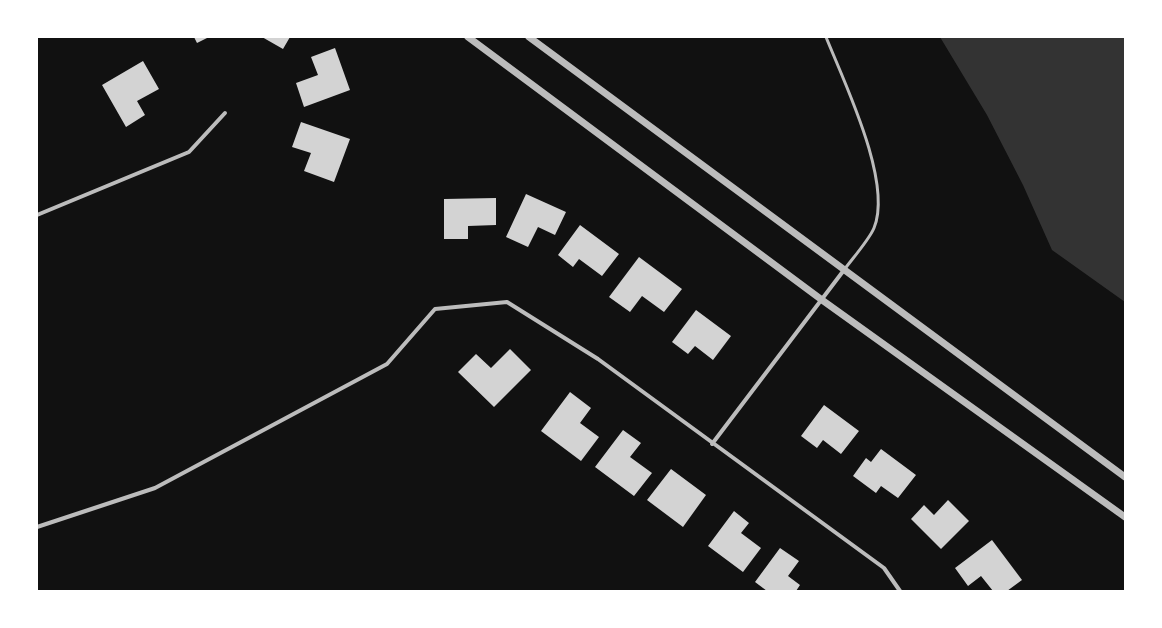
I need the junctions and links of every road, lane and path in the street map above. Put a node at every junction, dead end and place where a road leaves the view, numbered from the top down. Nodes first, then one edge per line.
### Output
1 (468, 37) edge
2 (529, 37) edge
3 (826, 37) edge
4 (225, 113) dead end
5 (37, 215) edge
6 (844, 270) junction
7 (822, 300) junction
8 (712, 444) junction
9 (1125, 477) edge
10 (1125, 517) edge
11 (37, 527) edge
12 (900, 591) edge

1 - 7 street
2 - 6 street
3 - 6 lane
4 - 5 street
6 - 7 street
6 - 9 street
7 - 8 street
7 - 10 street
8 - 11 street
8 - 12 street

